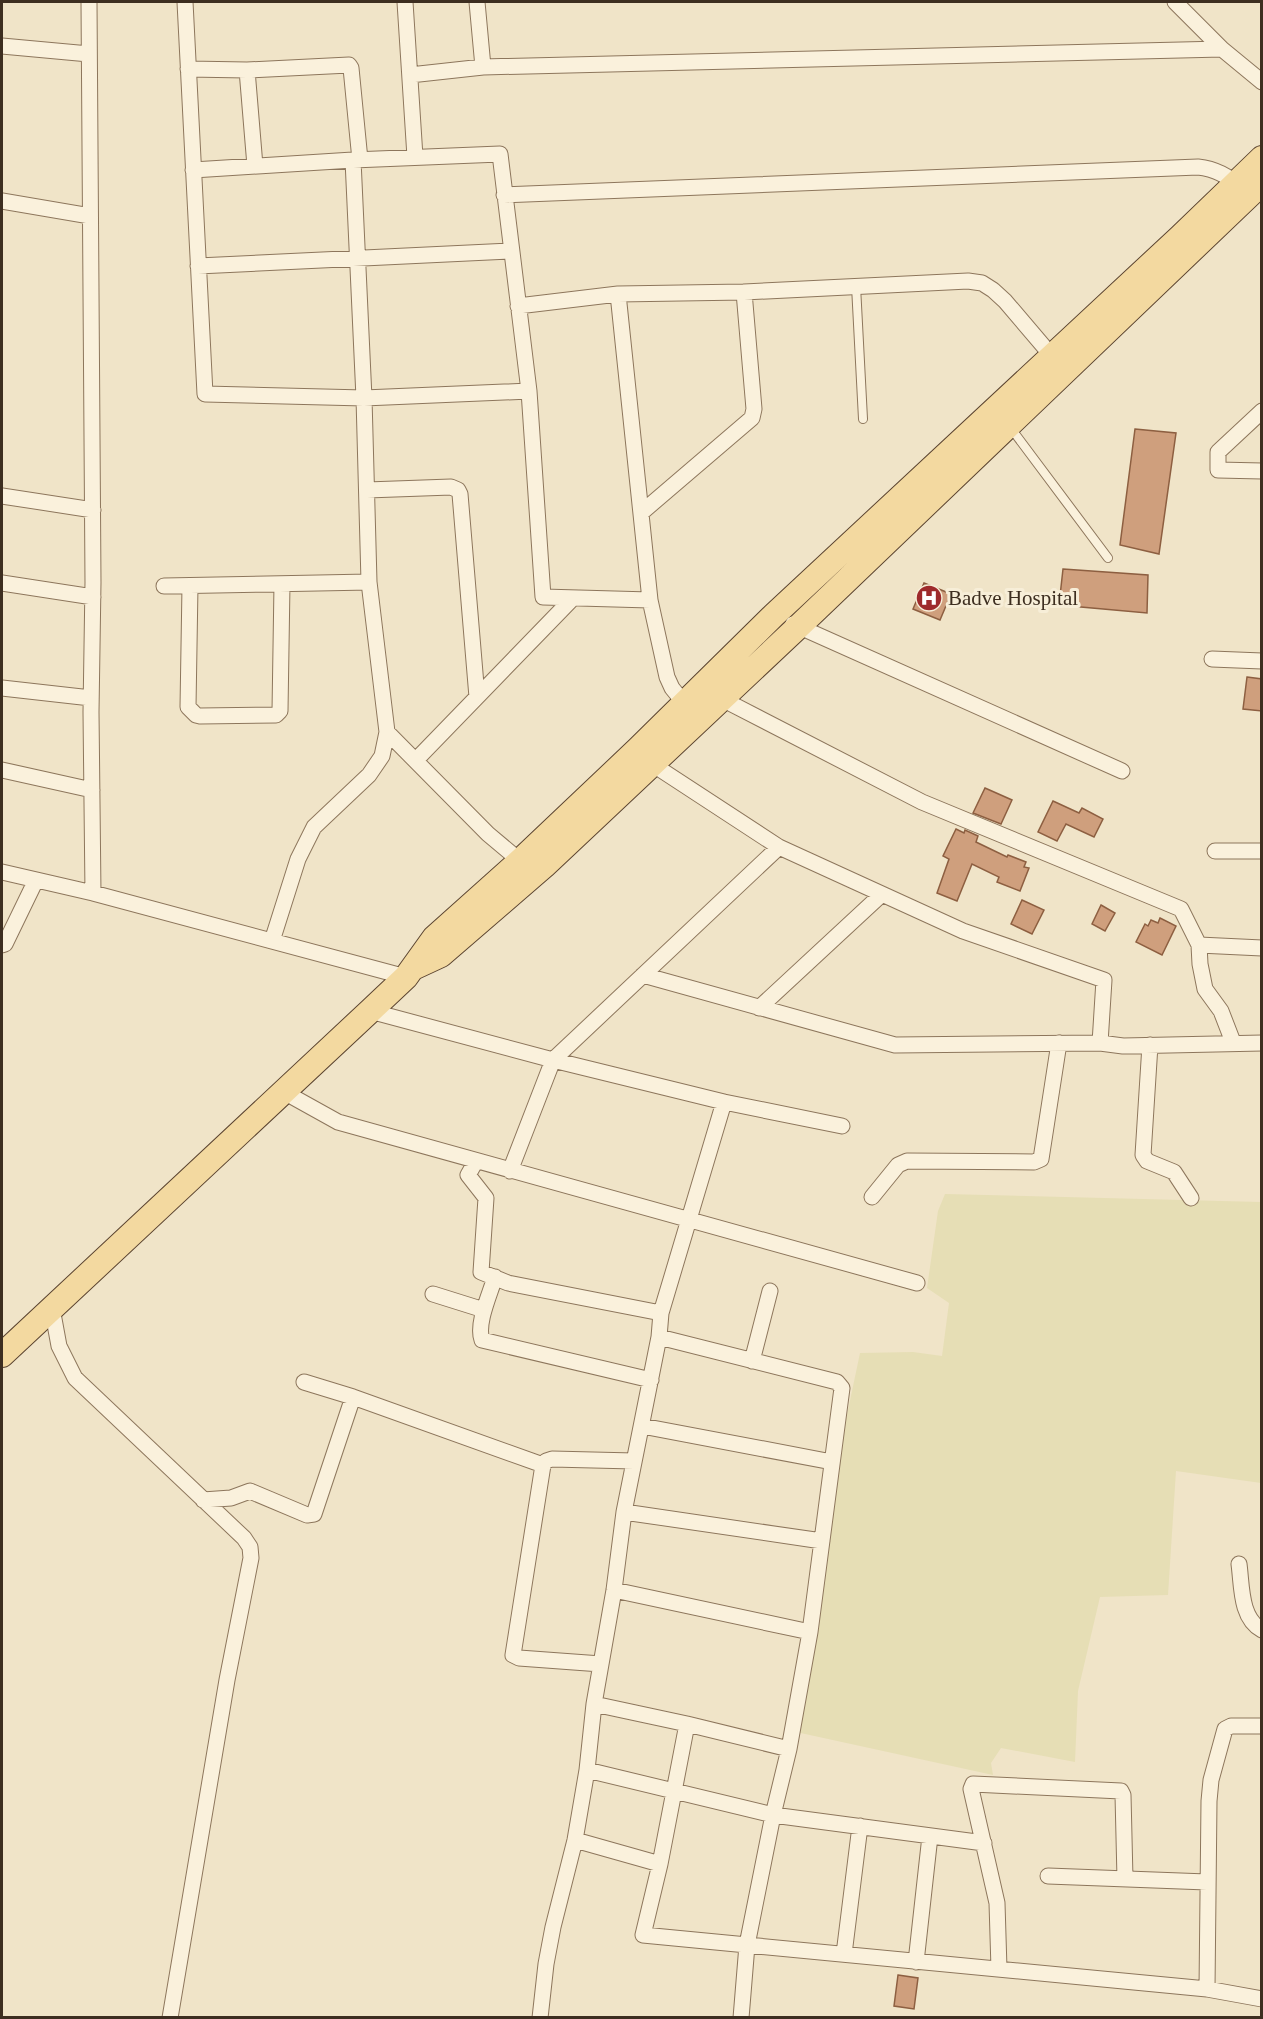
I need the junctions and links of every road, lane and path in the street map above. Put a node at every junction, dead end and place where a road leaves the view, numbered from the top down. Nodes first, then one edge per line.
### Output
1 (89, 2) edge
2 (184, 2) edge
3 (405, 2) edge
4 (477, 2) edge
5 (1175, 2) edge
6 (2, 46) edge
7 (1222, 49) junction
8 (89, 54) junction
9 (483, 67) junction
10 (188, 69) junction
11 (247, 70) junction
12 (410, 75) junction
13 (1260, 78) edge
14 (415, 157) junction
15 (1262, 158) edge
16 (356, 160) junction
17 (255, 166) junction
18 (193, 170) junction
19 (1249, 188) edge
20 (504, 195) junction
21 (2, 201) edge
22 (90, 216) junction
23 (511, 251) junction
24 (359, 258) junction
25 (198, 266) junction
26 (856, 286) junction
27 (744, 292) junction
28 (618, 294) junction
29 (518, 306) junction
30 (1059, 364) junction
31 (529, 390) junction
32 (364, 398) junction
33 (1262, 411) edge
34 (863, 419) dead end
35 (1009, 426) junction
36 (1262, 471) edge
37 (367, 490) junction
38 (2, 496) edge
39 (93, 510) junction
40 (641, 513) junction
41 (1108, 558) dead end
42 (369, 582) junction
43 (2, 583) edge
44 (282, 584) junction
45 (164, 586) dead end
46 (190, 586) junction
47 (93, 597) junction
48 (573, 598) junction
49 (650, 600) junction
50 (774, 615) junction
51 (799, 626) junction
52 (1212, 659) dead end
53 (1262, 661) edge
54 (2, 688) edge
55 (477, 697) junction
56 (91, 698) junction
57 (722, 699) junction
58 (692, 712) junction
59 (387, 732) junction
60 (416, 760) junction
61 (652, 764) junction
62 (2, 770) edge
63 (1122, 771) dead end
64 (92, 790) junction
65 (779, 847) junction
66 (1215, 851) dead end
67 (1262, 851) edge
68 (527, 867) junction
69 (2, 872) edge
70 (36, 880) junction
71 (93, 892) junction
72 (882, 894) junction
73 (272, 941) junction
74 (2, 945) edge
75 (1200, 945) junction
76 (1262, 948) edge
77 (409, 973) junction
78 (643, 975) junction
79 (759, 1008) junction
80 (370, 1011) junction
81 (1233, 1042) junction
82 (1059, 1043) junction
83 (1100, 1043) junction
84 (1262, 1043) edge
85 (1150, 1045) junction
86 (553, 1060) junction
87 (284, 1092) junction
88 (724, 1102) junction
89 (842, 1126) dead end
90 (476, 1161) junction
91 (510, 1171) junction
92 (872, 1197) dead end
93 (1191, 1198) dead end
94 (688, 1218) junction
95 (495, 1278) junction
96 (917, 1282) dead end
97 (770, 1291) dead end
98 (433, 1294) dead end
99 (52, 1308) junction
100 (484, 1310) junction
101 (661, 1313) junction
102 (658, 1337) junction
103 (2, 1355) edge
104 (752, 1361) junction
105 (651, 1380) junction
106 (304, 1382) dead end
107 (352, 1397) junction
108 (642, 1426) junction
109 (634, 1461) junction
110 (832, 1462) junction
111 (543, 1465) junction
112 (203, 1500) junction
113 (624, 1512) junction
114 (822, 1541) junction
115 (1239, 1564) dead end
116 (614, 1590) junction
117 (1262, 1630) edge
118 (810, 1632) junction
119 (602, 1664) junction
120 (594, 1704) junction
121 (687, 1724) junction
122 (1262, 1726) edge
123 (789, 1749) junction
124 (587, 1770) junction
125 (674, 1792) junction
126 (773, 1815) junction
127 (860, 1826) junction
128 (930, 1836) junction
129 (576, 1840) junction
130 (984, 1843) junction
131 (660, 1864) junction
132 (1048, 1876) dead end
133 (1125, 1879) junction
134 (1207, 1882) junction
135 (747, 1945) junction
136 (844, 1954) junction
137 (916, 1962) junction
138 (999, 1969) junction
139 (1207, 1989) junction
140 (1262, 1999) edge
141 (170, 2018) edge
142 (540, 2018) edge
143 (741, 2018) edge

1 - 8 street
2 - 10 street
3 - 12 street
4 - 9 street
5 - 7 street
6 - 8 street
7 - 9 street
7 - 13 street
8 - 22 street
9 - 12 street
10 - 11 street
10 - 18 street
11 - 16 street
11 - 17 street
12 - 14 street
14 - 16 street
14 - 20 street
15 - 19 main road
16 - 17 street
16 - 24 street
17 - 18 street
18 - 25 street
19 - 20 street
19 - 30 main road
20 - 23 street
21 - 22 street
22 - 39 street
23 - 24 street
23 - 29 street
24 - 25 street
24 - 32 street
25 - 32 street
26 - 27 street
26 - 30 street
26 - 34 lane
27 - 28 street
27 - 40 street
28 - 29 street
28 - 40 street
29 - 31 street
30 - 35 main road
30 - 50 main road
31 - 32 street
31 - 48 street
32 - 37 street
33 - 36 street
35 - 41 lane
35 - 51 main road
37 - 42 street
37 - 55 street
38 - 39 street
39 - 47 street
40 - 49 street
42 - 44 street
42 - 59 street
43 - 47 street
44 - 46 street
44 - 46 street
45 - 46 street
47 - 56 street
48 - 49 street
48 - 55 street
49 - 58 street
50 - 51 street
50 - 58 main road
51 - 57 main road
51 - 63 street
52 - 53 street
54 - 56 street
55 - 60 street
56 - 64 street
57 - 58 main road
57 - 75 street
58 - 61 main road
58 - 68 main road
59 - 60 street
59 - 73 street
60 - 68 street
61 - 65 street
61 - 68 main road
62 - 64 street
64 - 71 street
65 - 72 street
65 - 78 street
66 - 67 street
68 - 77 main road
69 - 70 street
70 - 71 street
70 - 74 street
71 - 73 street
72 - 79 street
72 - 83 street
73 - 77 street
75 - 76 street
75 - 81 street
77 - 80 main road
78 - 79 street
78 - 86 street
79 - 82 street
80 - 86 street
80 - 87 main road
81 - 84 street
81 - 85 street
82 - 83 street
82 - 92 street
83 - 85 street
85 - 93 street
86 - 88 street
86 - 91 street
87 - 90 street
87 - 99 main road
88 - 89 street
88 - 94 street
90 - 91 street
90 - 95 street
91 - 94 street
94 - 96 street
94 - 101 street
95 - 100 street
95 - 101 street
97 - 104 street
98 - 100 street
99 - 103 main road
99 - 112 street
100 - 105 street
101 - 102 street
102 - 104 street
102 - 105 street
104 - 110 street
105 - 108 street
106 - 107 street
107 - 111 street
107 - 112 street
108 - 109 street
108 - 110 street
109 - 111 street
109 - 113 street
110 - 114 street
111 - 119 street
112 - 141 street
113 - 114 street
113 - 116 street
114 - 118 street
115 - 117 street
116 - 118 street
116 - 119 street
118 - 123 street
119 - 120 street
120 - 121 street
120 - 124 street
121 - 123 street
121 - 125 street
122 - 134 street
123 - 126 street
124 - 125 street
124 - 129 street
125 - 126 street
125 - 131 street
126 - 127 street
126 - 135 street
127 - 128 street
127 - 136 street
128 - 130 street
128 - 137 street
129 - 131 street
129 - 142 street
130 - 133 street
130 - 138 street
131 - 135 street
132 - 133 street
133 - 134 street
134 - 139 street
135 - 136 street
135 - 143 street
136 - 137 street
137 - 138 street
138 - 139 street
139 - 140 street

